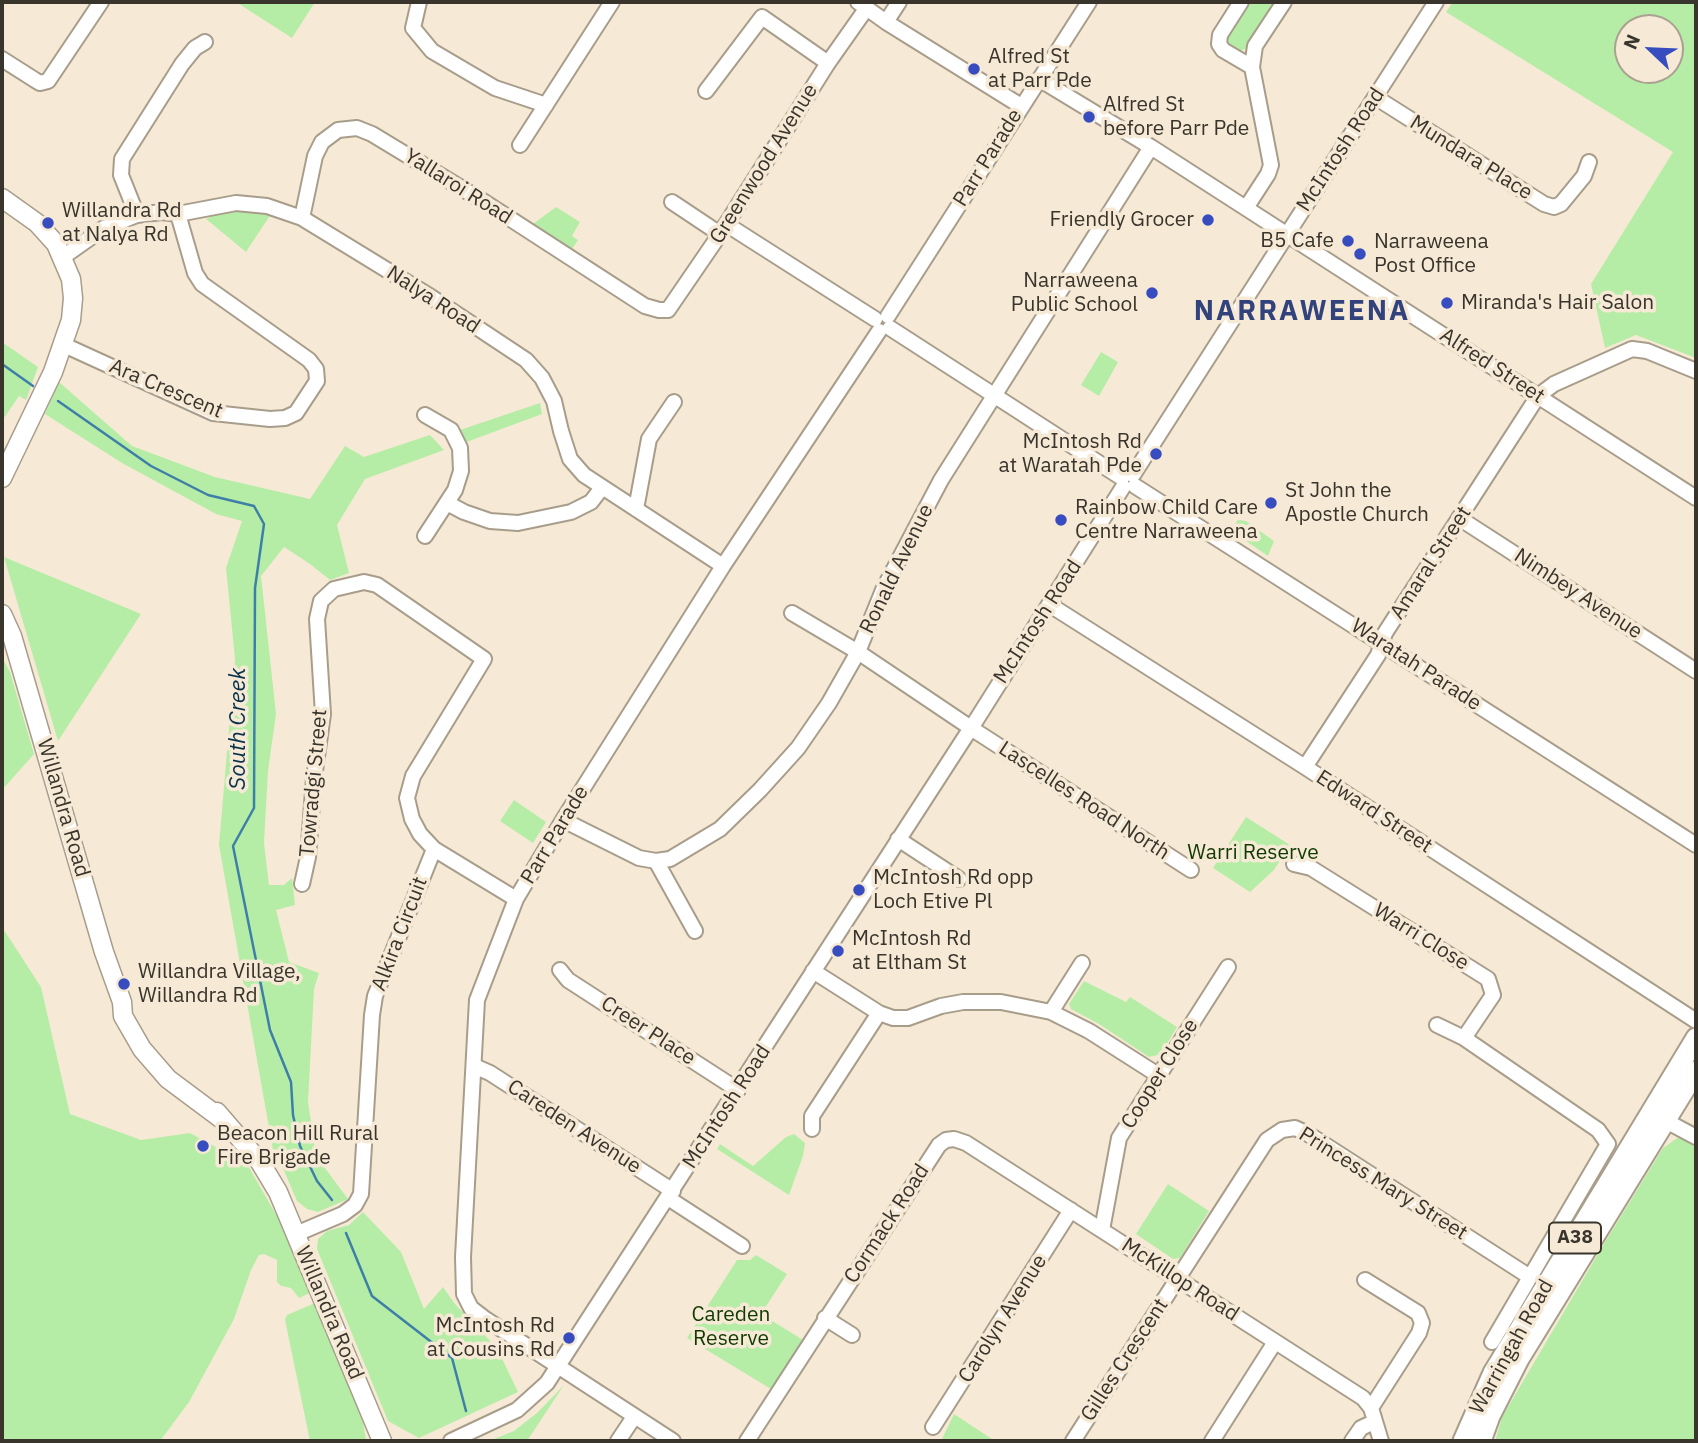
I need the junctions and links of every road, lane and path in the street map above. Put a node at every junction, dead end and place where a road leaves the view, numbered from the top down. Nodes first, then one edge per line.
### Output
1 (101, 2) edge
2 (419, 2) edge
3 (612, 2) edge
4 (900, 2) edge
5 (1089, 2) edge
6 (1241, 2) edge
7 (1284, 2) edge
8 (1435, 2) edge
9 (862, 5) edge
10 (886, 22) junction
11 (205, 42) dead end
12 (2, 59) edge
13 (828, 63) junction
14 (1252, 67) junction
15 (1039, 79) junction
16 (706, 91) dead end
17 (1375, 97) junction
18 (546, 105) junction
19 (1021, 106) junction
20 (520, 145) dead end
21 (1151, 147) junction
22 (1589, 162) dead end
23 (2, 198) edge
24 (672, 202) dead end
25 (1246, 208) junction
26 (178, 214) junction
27 (137, 215) junction
28 (302, 218) junction
29 (723, 229) junction
30 (1287, 235) junction
31 (63, 257) junction
32 (659, 310) joint
33 (883, 323) junction
34 (64, 345) junction
35 (1696, 371) edge
36 (993, 395) junction
37 (1538, 396) junction
38 (674, 402) dead end
39 (425, 415) dead end
40 (2, 478) edge
41 (1128, 481) junction
42 (601, 489) junction
43 (1696, 498) edge
44 (447, 503) junction
45 (636, 509) junction
46 (1459, 518) junction
47 (425, 536) dead end
48 (723, 566) junction
49 (1050, 605) junction
50 (792, 613) dead end
51 (2, 614) edge
52 (1382, 643) junction
53 (858, 652) junction
54 (1696, 671) edge
55 (971, 728) junction
56 (1305, 767) junction
57 (563, 820) junction
58 (898, 839) junction
59 (1696, 845) edge
60 (434, 849) junction
61 (656, 861) junction
62 (1294, 864) dead end
63 (1191, 870) dead end
64 (958, 879) dead end
65 (302, 884) dead end
66 (516, 899) junction
67 (695, 932) dead end
68 (1082, 963) dead end
69 (1228, 967) dead end
70 (560, 970) dead end
71 (813, 971) junction
72 (1051, 1012) junction
73 (879, 1013) junction
74 (1696, 1021) edge
75 (1437, 1025) dead end
76 (1464, 1038) junction
77 (1696, 1038) edge
78 (474, 1066) junction
79 (1696, 1071) edge
80 (1158, 1075) junction
81 (738, 1090) junction
82 (1666, 1121) junction
83 (812, 1129) dead end
84 (1696, 1137) edge
85 (954, 1139) joint
86 (1594, 1188) junction
87 (671, 1194) junction
88 (1071, 1210) junction
89 (1102, 1230) junction
90 (296, 1234) junction
91 (742, 1246) dead end
92 (1530, 1277) junction
93 (1178, 1278) junction
94 (1365, 1280) dead end
95 (825, 1318) junction
96 (852, 1335) dead end
97 (1275, 1342) junction
98 (1492, 1342) dead end
99 (558, 1368) junction
100 (1373, 1415) junction
101 (634, 1417) junction
102 (933, 1427) dead end
103 (382, 1441) edge
104 (452, 1441) edge
105 (618, 1441) edge
106 (673, 1441) edge
107 (747, 1441) edge
108 (1073, 1441) edge
109 (1212, 1441) edge
110 (1352, 1441) edge
111 (1381, 1441) edge
112 (1463, 1441) edge
113 (1480, 1441) edge

1 - 12 street
2 - 18 street
3 - 18 street
4 - 10 street
5 - 15 street, Parr Parade
6 - 14 street
7 - 14 street
8 - 17 street, McIntosh Road
9 - 10 street
9 - 13 street, Greenwood Avenue
10 - 19 street
11 - 27 street
13 - 16 street
13 - 29 street, Greenwood Avenue
14 - 25 street
15 - 19 street, Parr Parade
15 - 21 street, Alfred Street
17 - 22 street, Mundara Place
17 - 30 street, McIntosh Road
18 - 20 street
19 - 33 street, Parr Parade
21 - 25 street, Alfred Street
21 - 36 street, Ronald Avenue
23 - 31 main road
24 - 29 street, Waratah Parade
25 - 30 street, Alfred Street
26 - 27 street, Nalya Road
26 - 28 street, Nalya Road
26 - 34 street, Ara Crescent
27 - 31 street, Nalya Road
28 - 32 street, Yallaroi Road
28 - 42 street, Nalya Road
29 - 32 street, Greenwood Avenue
29 - 33 street, Waratah Parade
30 - 37 street, Alfred Street
30 - 41 street, McIntosh Road
31 - 34 main road
33 - 36 street, Waratah Parade
33 - 48 street, Parr Parade
34 - 40 main road
35 - 37 street
36 - 41 street, Waratah Parade
36 - 53 street, Ronald Avenue
37 - 43 street, Alfred Street
37 - 46 street, Amaral Street
38 - 45 street
39 - 44 street
41 - 49 street, McIntosh Road
41 - 52 street, Waratah Parade
42 - 44 street
42 - 45 street, Nalya Road
44 - 47 street
45 - 48 street, Nalya Road
46 - 52 street, Amaral Street
46 - 54 street, Nimbey Avenue
48 - 57 street, Parr Parade
49 - 55 street, McIntosh Road
49 - 56 street, Edward Street
50 - 53 street, Lascelles Road North
51 - 90 main road, Willandra Road
52 - 56 street, Amaral Street
52 - 59 street, Waratah Parade
53 - 55 street, Lascelles Road North
53 - 61 street, Ronald Avenue
55 - 58 street, McIntosh Road
55 - 63 street, Lascelles Road North
56 - 74 street, Edward Street
57 - 61 street
57 - 66 street, Parr Parade
58 - 64 street
58 - 71 street, McIntosh Road
60 - 65 street, Towradgi Street
60 - 66 street, Towradgi Street
60 - 90 street, Alkira Circuit
61 - 67 street
62 - 76 street, Warri Close
66 - 78 street, Parr Parade
68 - 72 street
69 - 80 street, Cooper Close
70 - 81 street, Creer Place
71 - 73 street
71 - 81 street, McIntosh Road
72 - 73 street
72 - 80 street
73 - 83 street
75 - 76 street
76 - 86 street, Warringah Road
77 - 86 highway, Warringah Road / A38
78 - 87 street, Careden Avenue
78 - 99 street, Parr Parade
79 - 82 highway, Warringah Road / A38
80 - 89 street, Cooper Close
81 - 87 street, McIntosh Road
82 - 84 street
82 - 113 highway, Warringah Road / A38
85 - 88 street, McKillop Road
85 - 95 street, Cormack Road
86 - 92 street, Warringah Road
86 - 112 highway, Warringah Road / A38
87 - 91 street, Careden Avenue
87 - 99 street, McIntosh Road
88 - 89 street, McKillop Road
88 - 102 street, Carolyn Avenue
89 - 93 street, McKillop Road
90 - 103 main road, Willandra Road
92 - 93 street, Princess Mary Street
92 - 98 street, Warringah Road
93 - 97 street, McKillop Road
93 - 108 street, Gilles Crescent
94 - 100 street
95 - 96 street
95 - 107 street, Cormack Road
97 - 100 street, McKillop Road
97 - 109 street
99 - 101 street, Parr Parade
99 - 104 street, McIntosh Road
100 - 110 street
100 - 111 street
101 - 105 street
101 - 106 street, Parr Parade

